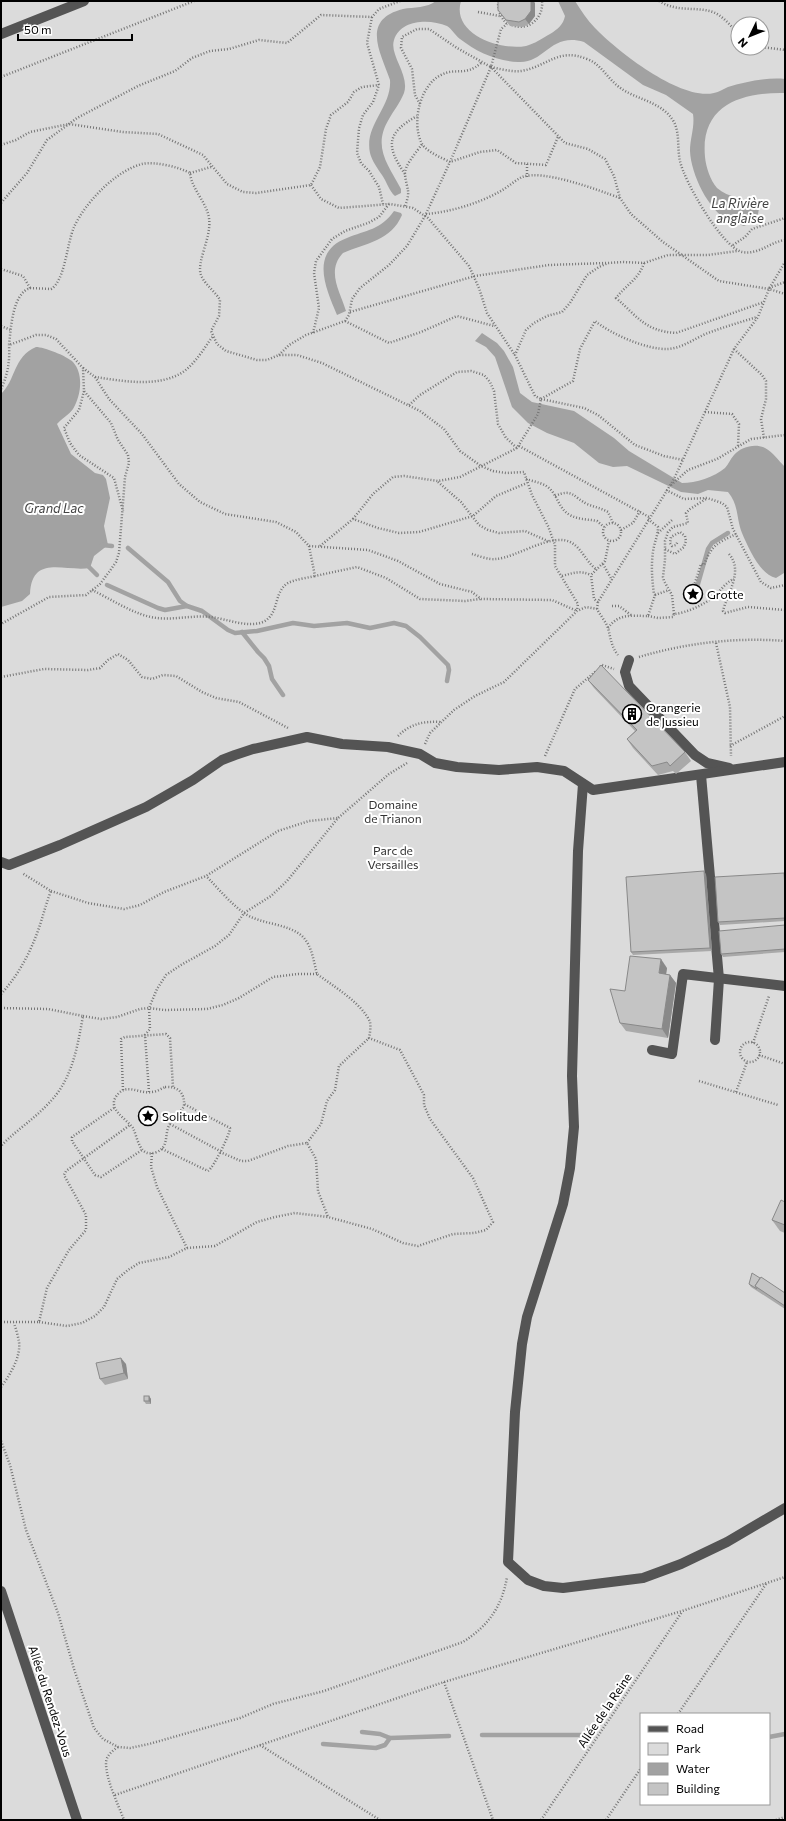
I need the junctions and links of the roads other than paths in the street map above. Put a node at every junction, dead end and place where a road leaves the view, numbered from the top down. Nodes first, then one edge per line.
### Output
1 (84, 1) edge
2 (1, 34) edge
3 (629, 660) road end
4 (785, 762) edge
5 (735, 770) junction
6 (701, 775) junction
7 (583, 784) junction
8 (5, 863) edge
9 (719, 979) junction
10 (785, 986) edge
11 (715, 1040) dead end
12 (652, 1050) dead end
13 (785, 1508) edge
14 (1, 1591) edge
15 (77, 1820) edge

1 - 2 lane
3 - 5 lane
4 - 5 lane
5 - 6 lane
6 - 7 lane
6 - 9 lane
7 - 8 lane
7 - 13 lane
9 - 10 lane
9 - 11 lane
9 - 12 lane
14 - 15 lane, Allée du Rendez-Vous

